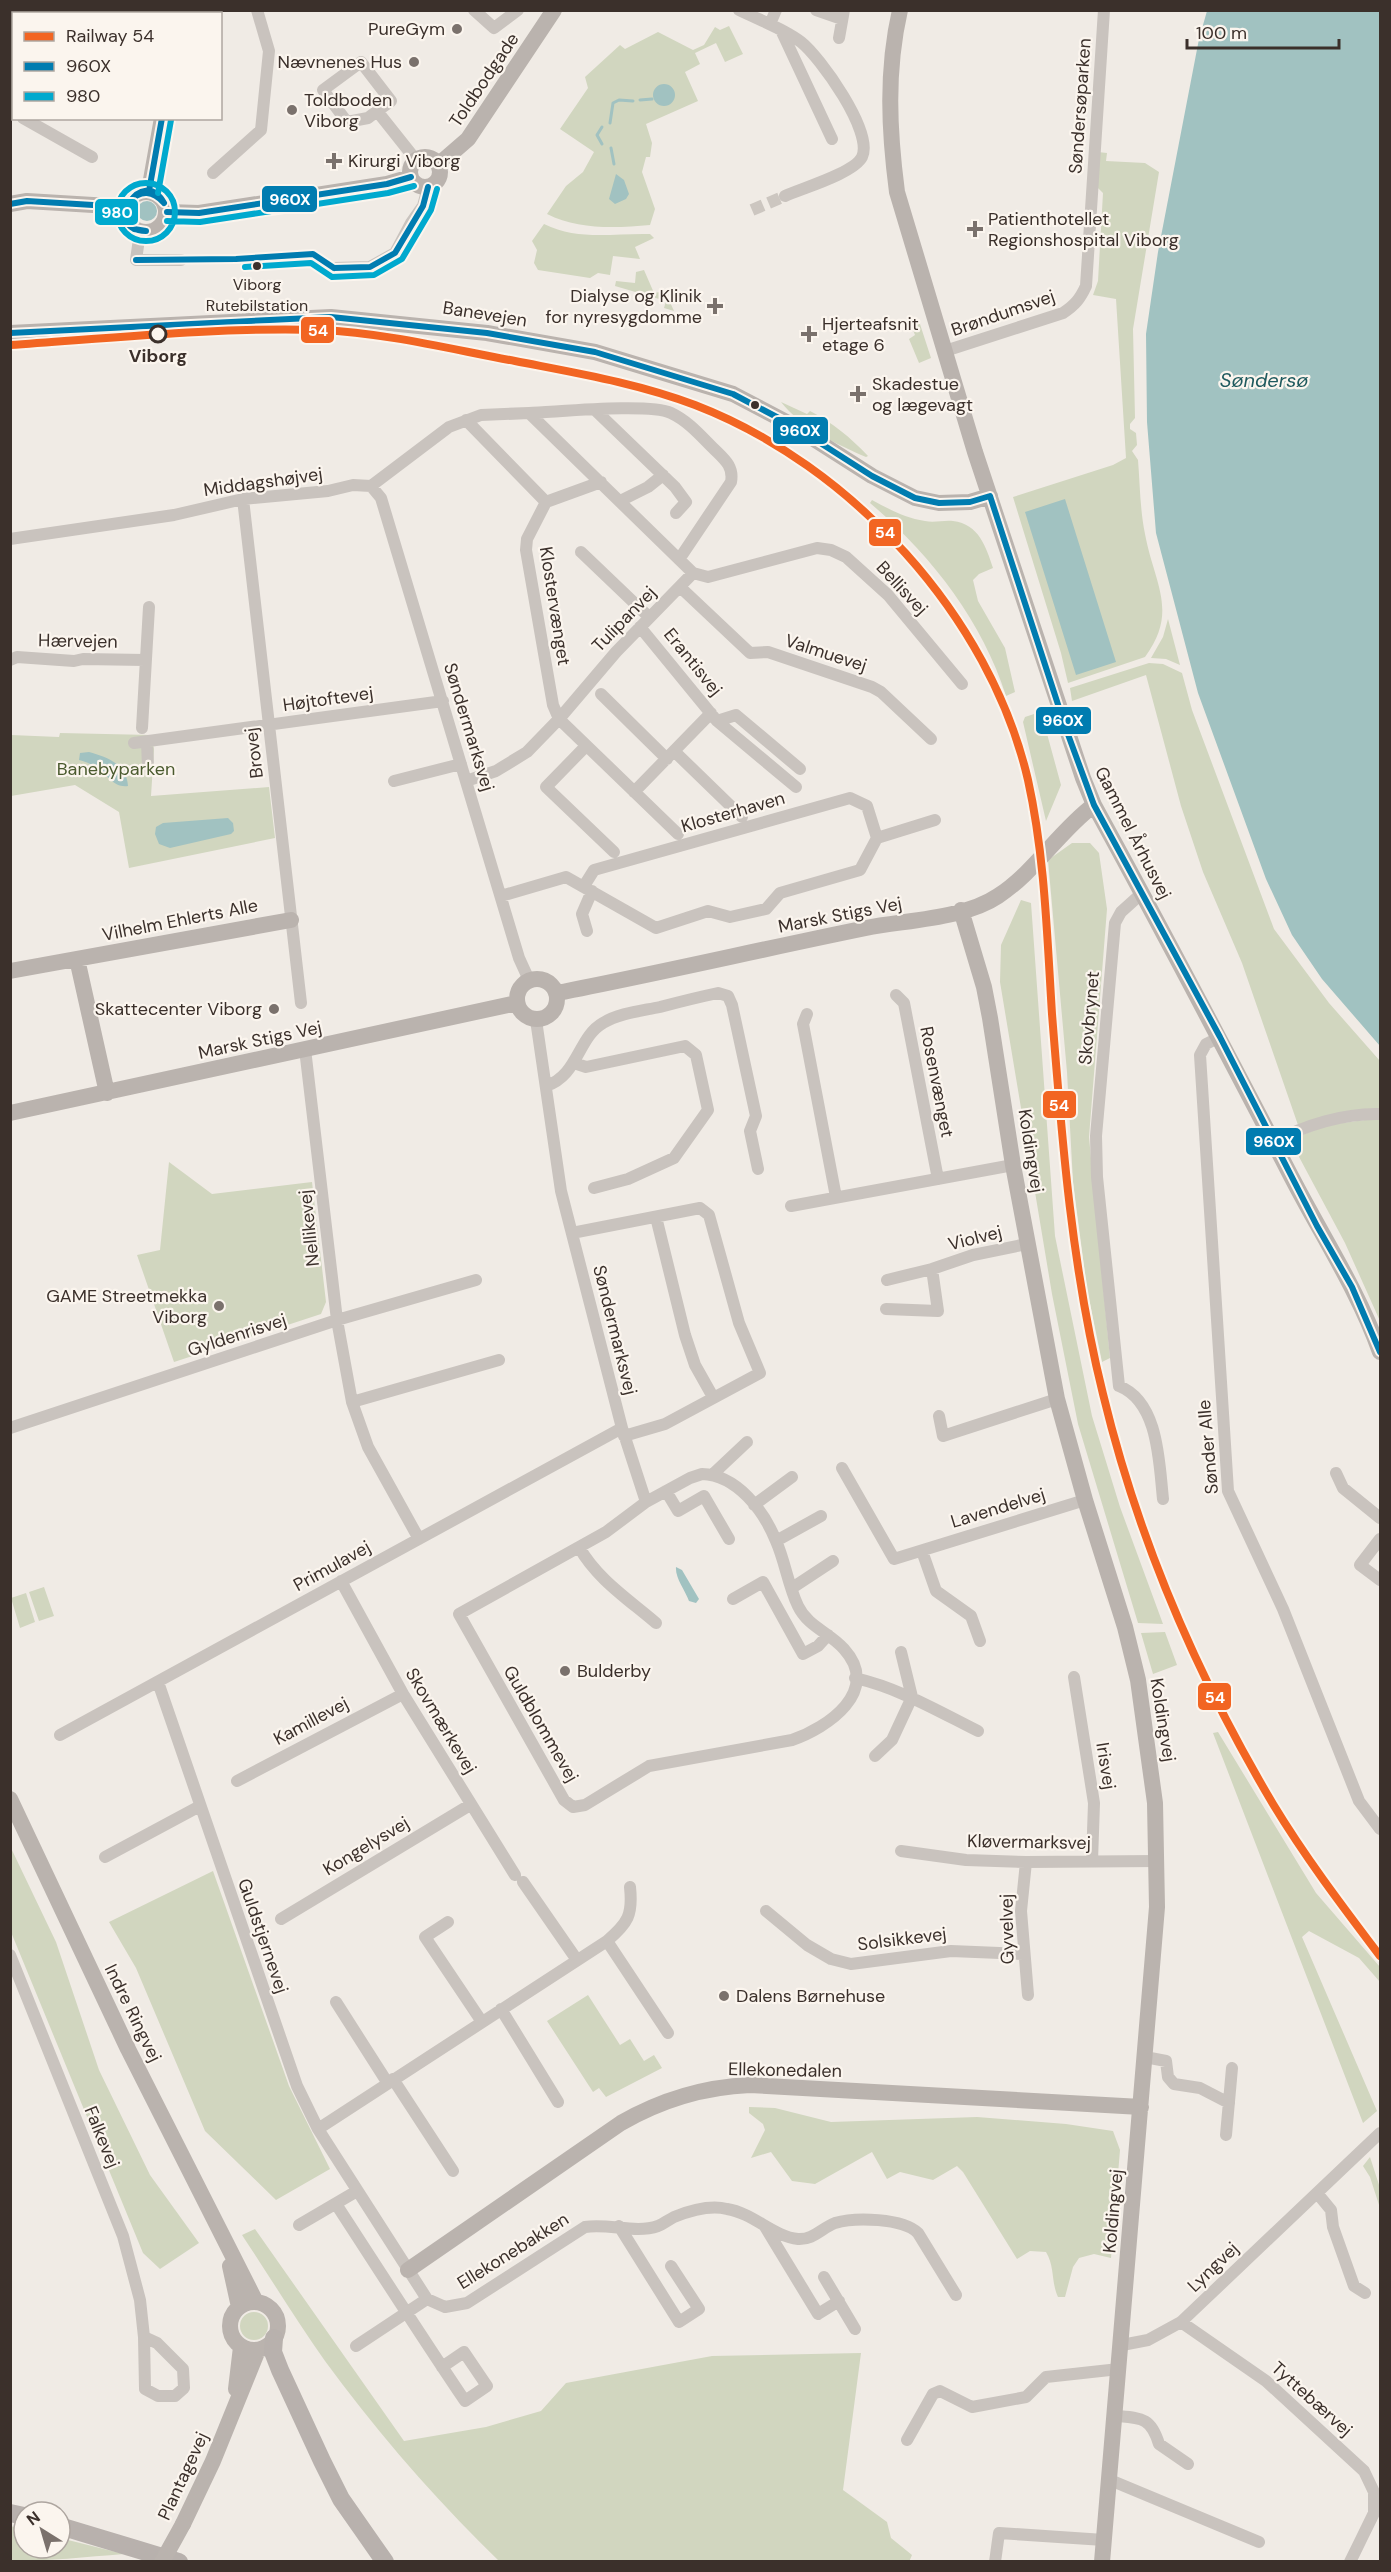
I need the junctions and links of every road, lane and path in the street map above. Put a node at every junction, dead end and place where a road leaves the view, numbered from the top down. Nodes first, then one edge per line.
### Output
1 (257, 10) edge
2 (474, 10) edge
3 (518, 10) edge
4 (554, 10) edge
5 (739, 10) edge
6 (776, 10) edge
7 (816, 10) edge
8 (900, 10) edge
9 (1104, 10) edge
10 (843, 15) edge
11 (775, 27) junction
12 (839, 38) dead end
13 (805, 46) junction
14 (800, 71) junction
15 (378, 111) junction
16 (27, 120) edge
17 (162, 120) edge
18 (832, 139) dead end
19 (92, 157) dead end
20 (416, 160) junction
21 (438, 165) junction
22 (213, 173) dead end
23 (411, 177) junction
24 (428, 187) junction
25 (149, 191) junction
26 (785, 196) tunnel mouth
27 (10, 204) edge
28 (1092, 204) joint
29 (126, 207) junction
30 (167, 212) junction
31 (141, 232) junction
32 (176, 261) dead end
33 (334, 268) dead end
34 (10, 333) edge
35 (945, 351) junction
36 (595, 410) junction
37 (529, 413) junction
38 (465, 420) junction
39 (663, 475) junction
40 (601, 482) junction
41 (371, 486) junction
42 (990, 496) junction
43 (243, 500) junction
44 (620, 501) junction
45 (546, 502) junction
46 (676, 513) dead end
47 (10, 539) edge
48 (580, 552) dead end
49 (680, 558) junction
50 (693, 573) junction
51 (680, 587) junction
52 (149, 607) dead end
53 (650, 617) junction
54 (640, 627) junction
55 (10, 660) edge
56 (145, 660) junction
57 (962, 684) dead end
58 (601, 694) dead end
59 (443, 701) junction
60 (714, 717) junction
61 (559, 719) junction
62 (268, 726) junction
63 (142, 728) dead end
64 (932, 739) dead end
65 (586, 746) junction
66 (671, 755) junction
67 (461, 764) junction
68 (148, 767) dead end
69 (800, 769) dead end
70 (394, 781) dead end
71 (466, 782) junction
72 (796, 787) dead end
73 (634, 792) junction
74 (1094, 805) junction
75 (742, 818) dead end
76 (935, 820) dead end
77 (678, 834) dead end
78 (877, 838) junction
79 (614, 852) dead end
80 (588, 888) junction
81 (1141, 894) junction
82 (501, 896) junction
83 (961, 910) junction
84 (291, 920) junction
85 (588, 931) dead end
86 (77, 959) junction
87 (10, 971) edge
88 (530, 980) junction
89 (557, 993) junction
90 (896, 995) dead end
91 (301, 1003) dead end
92 (517, 1003) junction
93 (807, 1014) dead end
94 (536, 1020) junction
95 (1220, 1037) junction
96 (305, 1049) junction
97 (574, 1063) junction
98 (546, 1086) junction
99 (107, 1093) junction
100 (10, 1113) edge
101 (1380, 1114) edge
102 (1274, 1142) junction
103 (1013, 1165) junction
104 (758, 1169) dead end
105 (938, 1179) junction
106 (594, 1188) dead end
107 (836, 1197) junction
108 (791, 1206) dead end
109 (656, 1217) junction
110 (572, 1233) junction
111 (1027, 1245) junction
112 (932, 1269) junction
113 (476, 1280) dead end
114 (887, 1280) dead end
115 (886, 1309) dead end
116 (338, 1320) junction
117 (1380, 1352) edge
118 (499, 1360) dead end
119 (713, 1397) junction
120 (1057, 1399) junction
121 (352, 1402) junction
122 (939, 1416) dead end
123 (10, 1428) edge
124 (623, 1432) junction
125 (747, 1442) dead end
126 (842, 1468) dead end
127 (1336, 1473) dead end
128 (713, 1474) junction
129 (792, 1477) dead end
130 (666, 1491) junction
131 (1163, 1499) dead end
132 (1085, 1500) junction
133 (646, 1502) junction
134 (754, 1505) junction
135 (820, 1516) dead end
136 (1380, 1518) edge
137 (419, 1539) junction
138 (729, 1539) dead end
139 (1380, 1539) edge
140 (776, 1541) junction
141 (579, 1547) junction
142 (922, 1551) junction
143 (833, 1561) dead end
144 (1380, 1580) edge
145 (341, 1581) junction
146 (792, 1588) junction
147 (733, 1599) dead end
148 (656, 1623) dead end
149 (828, 1635) junction
150 (980, 1641) dead end
151 (901, 1652) dead end
152 (1074, 1677) dead end
153 (855, 1678) junction
154 (158, 1682) junction
155 (403, 1694) junction
156 (912, 1697) junction
157 (978, 1731) dead end
158 (60, 1735) dead end
159 (875, 1756) dead end
160 (237, 1781) dead end
161 (10, 1800) edge
162 (470, 1805) junction
163 (200, 1806) junction
164 (1375, 1816) edge
165 (1380, 1829) edge
166 (901, 1851) dead end
167 (105, 1857) dead end
168 (1092, 1861) junction
169 (1157, 1861) junction
170 (1026, 1862) junction
171 (630, 1887) dead end
172 (766, 1911) dead end
173 (281, 1918) dead end
174 (448, 1922) dead end
175 (607, 1941) junction
176 (1023, 1953) junction
177 (10, 1955) edge
178 (577, 1960) junction
179 (1028, 1995) dead end
180 (336, 2002) dead end
181 (501, 2008) junction
182 (482, 2022) junction
183 (668, 2033) dead end
184 (1145, 2057) junction
185 (1232, 2068) dead end
186 (390, 2080) junction
187 (558, 2102) dead end
188 (1229, 2103) junction
189 (1141, 2107) junction
190 (318, 2129) junction
191 (1380, 2133) edge
192 (1226, 2135) dead end
193 (453, 2171) dead end
194 (357, 2191) junction
195 (1317, 2193) junction
196 (336, 2204) junction
197 (762, 2223) junction
198 (299, 2225) dead end
199 (619, 2226) junction
200 (224, 2242) junction
201 (671, 2265) dead end
202 (408, 2270) junction
203 (824, 2277) dead end
204 (1365, 2293) dead end
205 (956, 2295) dead end
206 (428, 2299) junction
207 (838, 2301) junction
208 (256, 2302) junction
209 (239, 2307) junction
210 (406, 2312) junction
211 (1181, 2322) junction
212 (855, 2329) dead end
213 (144, 2337) junction
214 (274, 2338) junction
215 (1122, 2345) junction
216 (356, 2346) dead end
217 (249, 2348) junction
218 (442, 2367) dead end
219 (1119, 2369) junction
220 (1116, 2416) junction
221 (907, 2440) dead end
222 (1188, 2464) dead end
223 (1110, 2480) junction
224 (72, 2530) edge
225 (1104, 2540) junction
226 (1259, 2542) dead end
227 (162, 2562) edge
228 (180, 2562) edge
229 (385, 2562) edge
230 (995, 2562) edge
231 (1102, 2562) edge
232 (1350, 2562) edge

1 - 22 street
2 - 3 street
4 - 21 street, Toldbodgade
5 - 11 street
6 - 11 street
7 - 10 street
8 - 35 street, Gammel Århusvej
9 - 28 street, Søndersøparken
10 - 12 street
11 - 13 street
11 - 14 street
13 - 14 street
13 - 26 street
14 - 18 street
15 - 15 street
15 - 20 street
16 - 19 street
17 - 25 street
20 - 21 street
20 - 23 street
21 - 24 street
23 - 24 street
23 - 30 street
24 - 33 street
25 - 29 street
25 - 30 street
27 - 29 street
28 - 35 street, Brøndumsvej
29 - 31 street
30 - 31 street
31 - 32 street
34 - 42 street, Banevejen
35 - 42 street, Gammel Århusvej
36 - 37 street
36 - 39 street
36 - 49 street
37 - 38 street
37 - 40 street
38 - 41 street
38 - 45 street
39 - 44 street
39 - 46 street
40 - 44 street
40 - 45 street
41 - 43 street, Middagshøjvej
41 - 59 street, Søndermarksvej
42 - 74 street, Gammel Århusvej
43 - 47 street, Middagshøjvej
43 - 62 street, Brovej
44 - 49 street
45 - 61 street, Klostervænget
48 - 53 street, Klostervænget
49 - 50 street
50 - 51 street, Tulipanvej
50 - 57 street, Bellisvej
51 - 53 street, Tulipanvej
51 - 64 street, Valmuevej
52 - 56 street
53 - 54 street, Tulipanvej
54 - 60 street, Erantisvej
54 - 61 street, Tulipanvej
55 - 56 street, Hærvejen
56 - 63 street
58 - 66 street
59 - 62 street, Højtoftevej
59 - 67 street, Søndermarksvej
60 - 66 street
60 - 69 street, Erantisvej
60 - 72 street, Erantisvej
61 - 65 street
61 - 71 street, Tulipanvej
62 - 68 street, Højtoftevej
62 - 84 street, Brovej
65 - 73 street
65 - 79 street
66 - 73 street
66 - 75 street
67 - 70 street
67 - 71 street, Søndermarksvej
71 - 82 street, Søndermarksvej
73 - 77 street
74 - 81 street, Gammel Århusvej
74 - 83 street, Marsk Stigs Vej
76 - 78 street
78 - 80 street
78 - 80 street, Klosterhaven
80 - 82 street
80 - 85 street
81 - 95 street, Gammel Århusvej
81 - 131 street, Skovbrynet
82 - 88 street, Søndermarksvej
83 - 89 street, Marsk Stigs Vej
83 - 103 street, Koldingvej
84 - 86 street, Vilhelm Ehlerts Alle
84 - 91 street, Brovej
86 - 87 street, Vilhelm Ehlerts Alle
86 - 99 street
88 - 89 street
88 - 92 street
89 - 94 street
90 - 105 street, Rosenvænget
92 - 94 street
92 - 96 street, Marsk Stigs Vej
93 - 107 street
94 - 98 street, Søndermarksvej
95 - 102 street, Gammel Århusvej
95 - 164 street, Sønder Alle
96 - 99 street, Marsk Stigs Vej
96 - 116 street, Nellikevej
97 - 98 street
97 - 104 street
97 - 106 street
98 - 110 street, Søndermarksvej
99 - 100 street, Marsk Stigs Vej
101 - 102 street
102 - 117 street, Gammel Århusvej
103 - 105 street
103 - 111 street, Koldingvej
105 - 107 street
107 - 108 street
109 - 110 street
109 - 119 street
109 - 119 street
110 - 124 street, Søndermarksvej
111 - 112 street, Violvej
111 - 120 street, Koldingvej
112 - 114 street, Violvej
112 - 115 street, Violvej
113 - 116 street, Gyldenrisvej
116 - 121 street, Nellikevej
116 - 123 street, Gyldenrisvej
118 - 121 street
119 - 124 street
120 - 122 street
120 - 132 street, Koldingvej
121 - 137 street, Nellikevej
124 - 133 street, Søndermarksvej
124 - 137 street, Primulavej
125 - 128 street, Guldblommevej
126 - 142 street, Lavendelvej
127 - 136 street
128 - 130 street, Guldblommevej
128 - 134 street
129 - 134 street
130 - 133 street, Guldblommevej
130 - 138 street
132 - 142 street, Lavendelvej
132 - 169 street, Koldingvej
133 - 141 street, Guldblommevej
134 - 140 street
135 - 140 street
137 - 145 street, Primulavej
139 - 144 street
140 - 146 street
141 - 148 street
141 - 153 street, Guldblommevej
142 - 150 street
143 - 146 street
145 - 154 street, Primulavej
145 - 155 street, Skovmærkevej
146 - 149 street
147 - 149 street
149 - 153 street
151 - 156 street
152 - 168 street, Irisvej
153 - 156 street
154 - 158 street, Primulavej
154 - 163 street, Guldstjernevej
155 - 160 street, Kamillevej
155 - 162 street, Skovmærkevej
156 - 157 street
156 - 159 street
161 - 200 street, Indre Ringvej
162 - 173 street, Kongelysvej
162 - 178 street, Skovmærkevej
163 - 167 street
163 - 190 street, Guldstjernevej
164 - 165 street, Sønder Alle
166 - 170 street, Kløvermarksvej
168 - 169 street, Kløvermarksvej
168 - 170 street, Kløvermarksvej
169 - 184 street, Koldingvej
170 - 176 street, Gyvelvej
171 - 175 street
172 - 176 street, Solsikkevej
174 - 182 street
175 - 178 street
175 - 183 street
176 - 179 street, Gyvelvej
177 - 213 street, Falkevej
178 - 181 street
180 - 186 street
181 - 182 street
181 - 187 street
182 - 186 street
184 - 188 street
184 - 189 street, Koldingvej
185 - 188 street
186 - 190 street
186 - 193 street
188 - 192 street
189 - 202 street, Ellekonedalen
189 - 215 street, Koldingvej
190 - 194 street, Guldstjernevej
191 - 195 street, Lyngvej
194 - 196 street
194 - 202 street, Guldstjernevej
195 - 204 street
195 - 211 street, Lyngvej
196 - 198 street
196 - 210 street
197 - 199 street, Ellekonebakken
197 - 205 street, Ellekonebakken
197 - 207 street
199 - 201 street
199 - 206 street, Ellekonebakken
200 - 208 street, Indre Ringvej
200 - 209 street, Indre Ringvej
202 - 206 street
203 - 207 street
206 - 210 street
207 - 212 street
208 - 209 street
208 - 214 street
209 - 217 street
210 - 216 street
210 - 218 street
211 - 215 street, Lyngvej
211 - 232 street, Tyttebærvej
213 - 213 street, Falkevej
214 - 217 street
214 - 229 main road
215 - 219 street, Koldingvej
217 - 227 street, Plantagevej, bridge
219 - 220 street, Koldingvej
219 - 221 street
220 - 222 street
220 - 223 street, Koldingvej
223 - 225 street, Koldingvej
223 - 226 street
224 - 228 main road
225 - 230 street
225 - 231 street, Koldingvej

